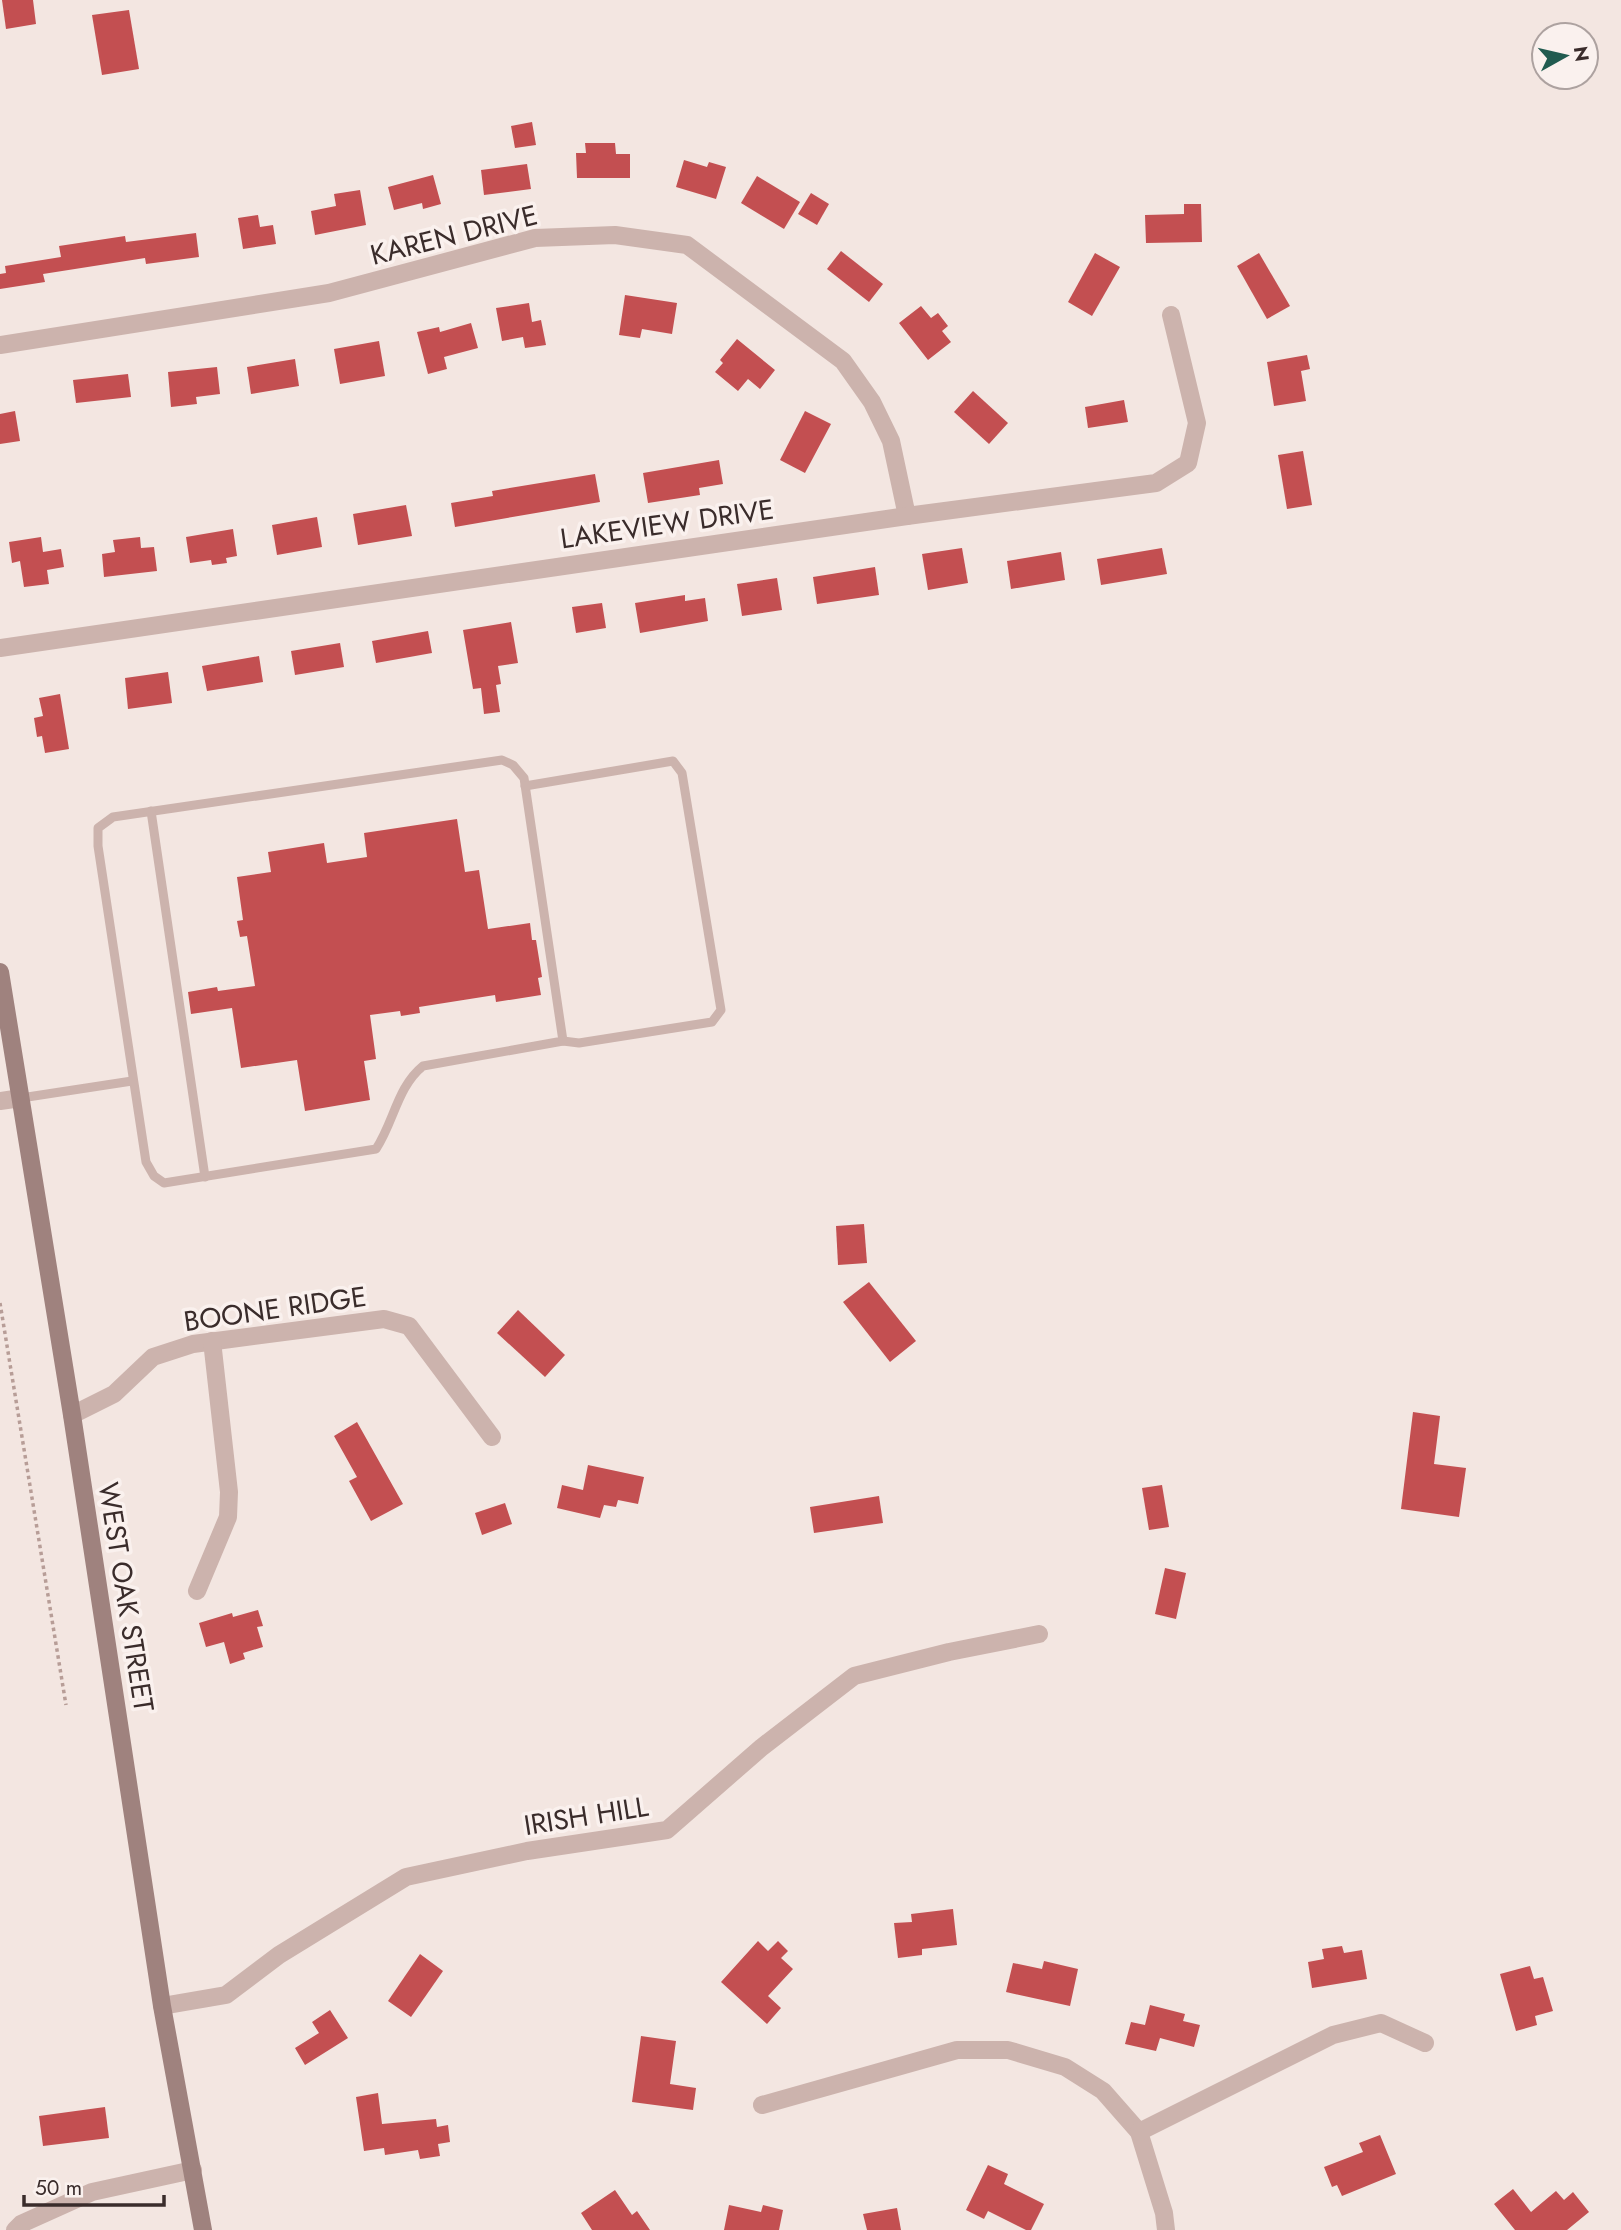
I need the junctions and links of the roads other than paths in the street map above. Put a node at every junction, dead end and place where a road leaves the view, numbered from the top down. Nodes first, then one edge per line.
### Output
1 (1171, 315) dead end
2 (0, 345) edge
3 (907, 516) junction
4 (0, 648) edge
5 (525, 786) junction
6 (151, 811) junction
7 (0, 972) edge
8 (563, 1041) junction
9 (132, 1081) junction
10 (21, 1098) junction
11 (0, 1101) edge
12 (205, 1177) junction
13 (212, 1341) junction
14 (72, 1415) junction
15 (492, 1437) dead end
16 (197, 1591) dead end
17 (1040, 1634) dead end
18 (162, 2006) junction
19 (1425, 2043) dead end
20 (762, 2105) dead end
21 (1139, 2132) junction
22 (193, 2170) junction
23 (15, 2230) edge
24 (203, 2230) edge
25 (1166, 2230) edge

1 - 3 street, LAKEVIEW DRIVE
2 - 3 street, KAREN DRIVE
3 - 4 street, LAKEVIEW DRIVE
5 - 6 lane
5 - 8 lane
5 - 8 lane
6 - 9 lane
6 - 12 lane
7 - 10 main road, WEST OAK STREET
8 - 12 lane
9 - 10 lane
9 - 12 lane
10 - 11 street
10 - 14 main road, WEST OAK STREET
13 - 14 street, BOONE RIDGE
13 - 15 street, BOONE RIDGE
13 - 16 street
14 - 18 main road, WEST OAK STREET
17 - 18 street, IRISH HILL
18 - 22 main road, WEST OAK STREET
19 - 21 street
20 - 21 street
21 - 25 street
22 - 23 street
22 - 24 main road, WEST OAK STREET

